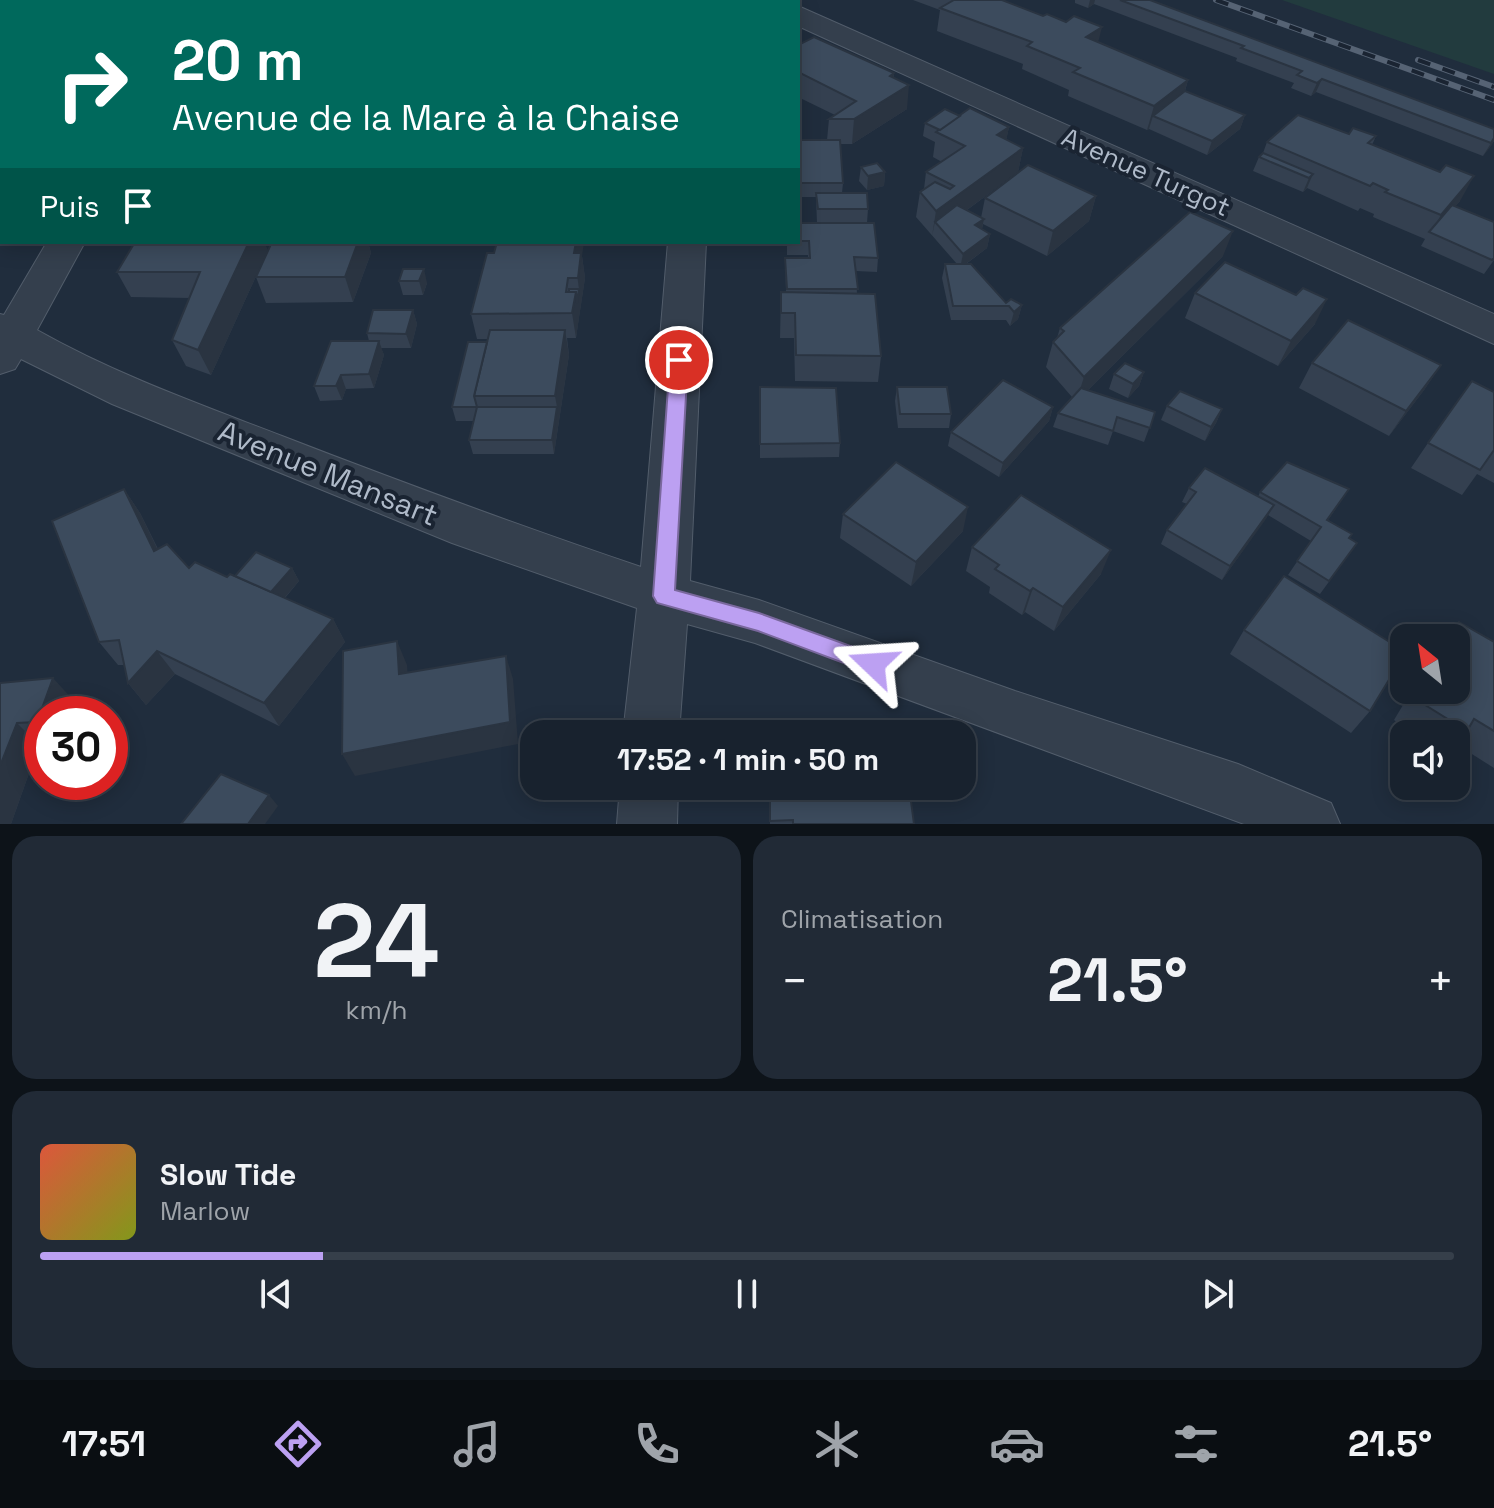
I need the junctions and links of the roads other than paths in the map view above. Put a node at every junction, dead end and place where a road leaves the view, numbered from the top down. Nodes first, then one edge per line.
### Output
1 (800, 16) edge
2 (65, 244) edge
3 (687, 244) edge
4 (1494, 330) edge
5 (5, 341) edge
6 (664, 596) junction
7 (652, 720) edge
8 (648, 800) edge
9 (647, 824) edge
10 (1310, 824) edge

1 - 4 street, Avenue Turgot
2 - 5 street
3 - 6 street
5 - 6 street, Avenue Mansart
6 - 7 street
6 - 10 street, Avenue Mansart
8 - 9 street

